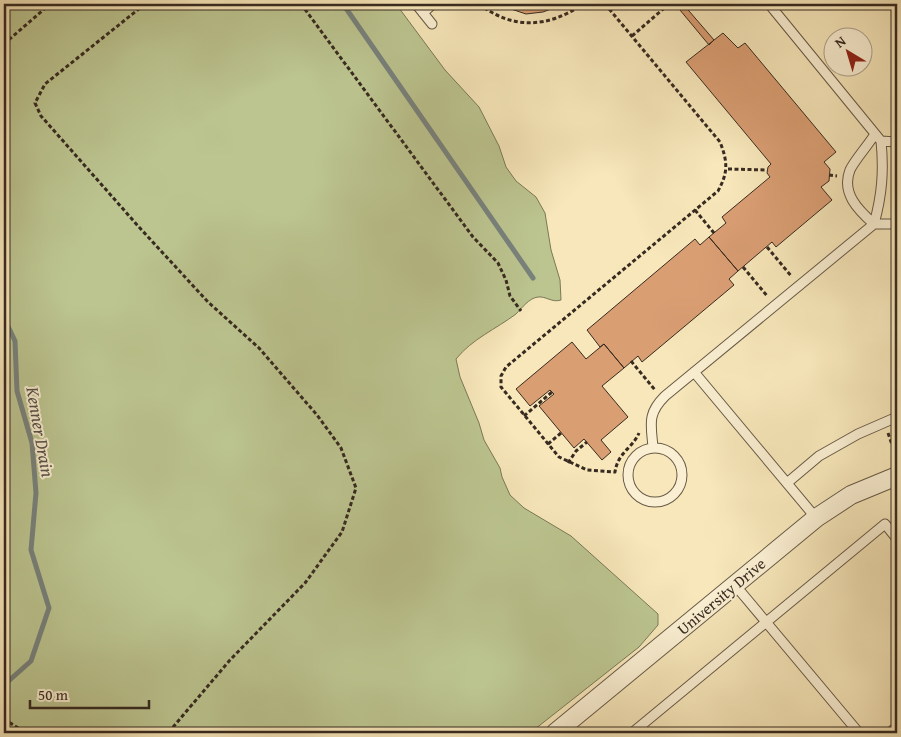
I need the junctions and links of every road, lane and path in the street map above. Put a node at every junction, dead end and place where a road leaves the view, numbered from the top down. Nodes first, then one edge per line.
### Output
1 (50, 4) edge
2 (145, 4) edge
3 (301, 4) edge
4 (416, 4) edge
5 (433, 4) edge
6 (479, 4) edge
7 (583, 4) edge
8 (605, 4) edge
9 (670, 4) edge
10 (769, 4) edge
11 (423, 13) junction
12 (432, 24) dead end
13 (632, 36) junction
14 (4, 44) edge
15 (878, 137) junction
16 (897, 142) edge
17 (728, 169) junction
18 (767, 170) dead end
19 (837, 170) dead end
20 (829, 175) dead end
21 (837, 176) junction
22 (836, 185) dead end
23 (695, 210) junction
24 (874, 224) junction
25 (897, 224) edge
26 (714, 233) dead end
27 (767, 247) dead end
28 (743, 267) dead end
29 (800, 272) dead end
30 (792, 278) junction
31 (786, 283) dead end
32 (774, 293) dead end
33 (768, 298) junction
34 (761, 304) dead end
35 (521, 311) dead end
36 (631, 361) dead end
37 (694, 372) junction
38 (663, 385) dead end
39 (656, 391) junction
40 (552, 392) dead end
41 (649, 398) dead end
42 (524, 416) junction
43 (897, 417) edge
44 (885, 422) junction
45 (640, 429) dead end
46 (561, 432) dead end
47 (587, 442) dead end
48 (548, 444) junction
49 (654, 447) junction
50 (897, 458) edge
51 (568, 463) junction
52 (897, 476) edge
53 (787, 483) junction
54 (816, 518) junction
55 (897, 539) edge
56 (735, 585) junction
57 (766, 622) junction
58 (4, 718) edge
59 (26, 733) edge
60 (168, 733) edge
61 (555, 733) edge
62 (632, 733) edge
63 (859, 733) edge

1 - 14 path
2 - 60 path
3 - 35 path
4 - 11 lane
5 - 11 lane
6 - 7 path
8 - 13 path
9 - 13 path
10 - 15 lane
11 - 12 lane
13 - 17 path
15 - 16 lane
15 - 24 lane
15 - 24 lane
17 - 18 path
17 - 23 path
19 - 21 path
20 - 21 path
21 - 22 path
23 - 26 path
23 - 42 path
24 - 25 lane
24 - 37 lane
27 - 30 path
28 - 33 path
29 - 30 path
30 - 31 path
32 - 33 path
33 - 34 path
36 - 39 path
37 - 49 lane
37 - 53 lane
38 - 39 path
39 - 41 path
40 - 42 path
42 - 48 path
43 - 44 lane
44 - 50 path
44 - 53 lane
45 - 51 path
46 - 48 path
47 - 51 path
48 - 51 path
49 - 49 lane
52 - 54 street, University Drive
53 - 54 lane
54 - 56 street, University Drive
55 - 57 lane
56 - 57 lane
56 - 61 street, University Drive
57 - 62 lane
57 - 63 lane
58 - 59 path

